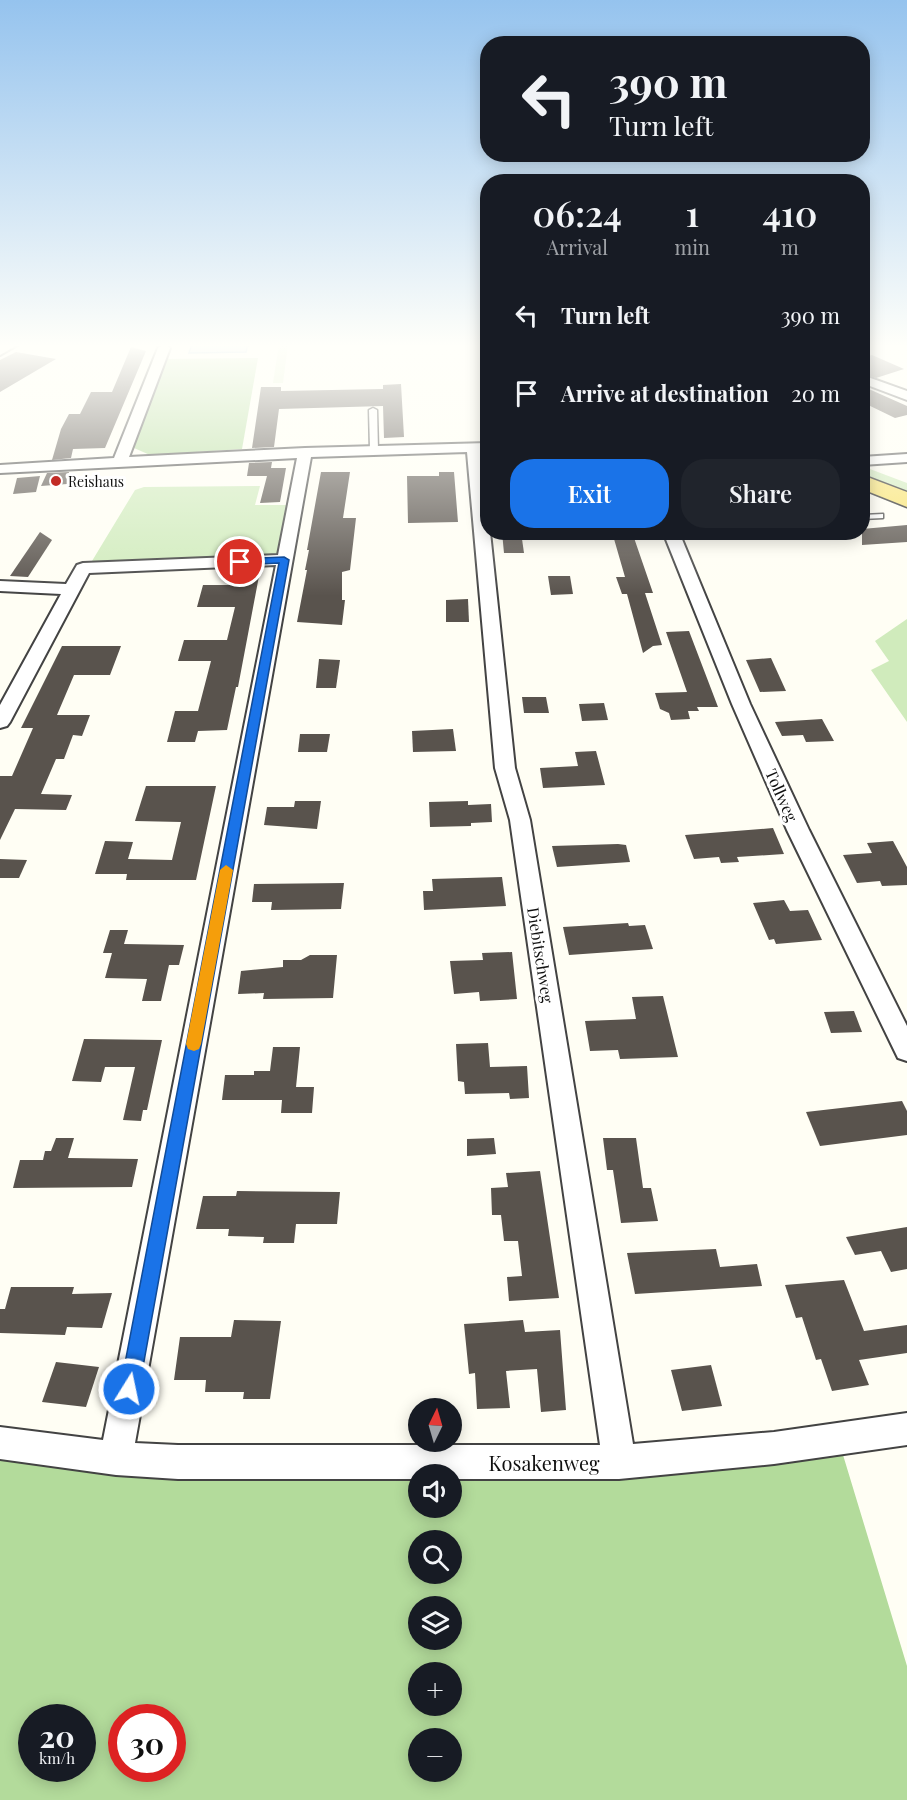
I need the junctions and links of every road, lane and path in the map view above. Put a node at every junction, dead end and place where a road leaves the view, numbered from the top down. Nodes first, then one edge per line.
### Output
1 (133, 428) edge
2 (373, 428) edge
3 (480, 447) edge
4 (374, 450) junction
5 (305, 452) junction
6 (907, 458) edge
7 (870, 460) edge
8 (120, 462) junction
9 (0, 469) edge
10 (870, 484) edge
11 (907, 500) edge
12 (880, 516) dead end
13 (870, 517) edge
14 (488, 540) edge
15 (674, 540) edge
16 (284, 560) junction
17 (0, 586) edge
18 (71, 589) junction
19 (1, 720) edge
20 (907, 1051) edge
21 (907, 1429) edge
22 (0, 1443) edge
23 (116, 1458) junction
24 (619, 1462) junction

1 - 8 street
2 - 4 lane
3 - 4 street
4 - 5 street
5 - 8 street
5 - 16 street
6 - 7 street
8 - 9 street
10 - 11 main road
12 - 13 lane
14 - 24 street, Diebitschweg
15 - 20 street, Tollweg
16 - 18 street
16 - 23 street
17 - 18 street
18 - 19 street
21 - 24 street, Kosakenweg
22 - 23 street, Kosakenweg
23 - 24 street, Kosakenweg

